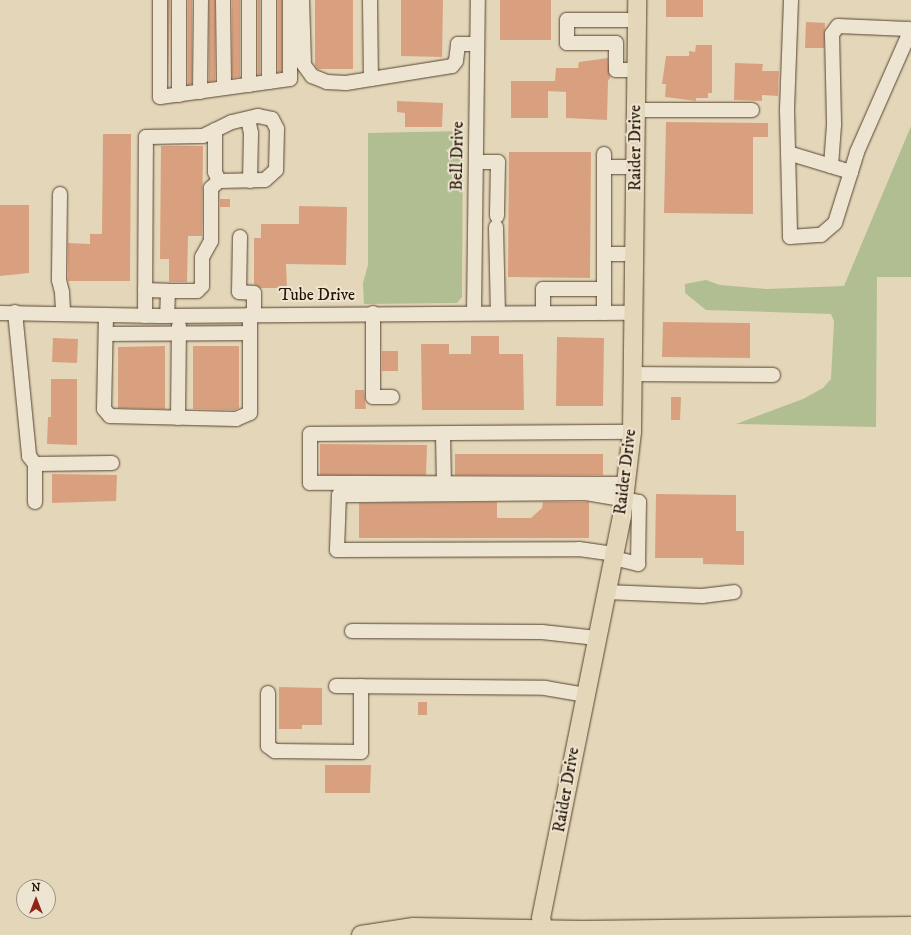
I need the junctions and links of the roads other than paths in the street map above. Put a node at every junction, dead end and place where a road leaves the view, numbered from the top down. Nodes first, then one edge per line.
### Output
1 (160, 0) edge
2 (179, 0) edge
3 (201, 0) edge
4 (223, 0) edge
5 (249, 0) edge
6 (270, 0) edge
7 (290, 0) edge
8 (302, 0) edge
9 (370, 0) edge
10 (478, 0) edge
11 (637, 0) edge
12 (791, 0) edge
13 (637, 20) junction
14 (477, 44) junction
15 (636, 70) junction
16 (371, 79) junction
17 (270, 82) junction
18 (249, 85) junction
19 (224, 88) junction
20 (200, 92) junction
21 (179, 95) junction
22 (636, 110) junction
23 (752, 110) dead end
24 (248, 119) junction
25 (215, 130) junction
26 (788, 153) junction
27 (476, 162) junction
28 (831, 166) junction
29 (636, 167) junction
30 (851, 172) junction
31 (219, 181) junction
32 (250, 181) junction
33 (60, 194) dead end
34 (497, 227) junction
35 (240, 237) dead end
36 (475, 238) junction
37 (604, 254) junction
38 (635, 254) junction
39 (604, 289) junction
40 (145, 290) junction
41 (168, 291) junction
42 (15, 312) junction
43 (0, 313) edge
44 (63, 313) junction
45 (373, 313) junction
46 (474, 313) junction
47 (498, 313) junction
48 (543, 313) junction
49 (604, 313) junction
50 (634, 313) junction
51 (252, 314) junction
52 (106, 315) junction
53 (145, 316) junction
54 (173, 316) junction
55 (250, 333) junction
56 (106, 334) junction
57 (179, 334) junction
58 (633, 374) junction
59 (773, 375) dead end
60 (392, 397) dead end
61 (178, 418) junction
62 (632, 432) junction
63 (443, 433) junction
64 (112, 463) dead end
65 (35, 464) junction
66 (444, 484) junction
67 (625, 491) junction
68 (35, 502) dead end
69 (614, 556) junction
70 (606, 592) junction
71 (734, 592) dead end
72 (352, 631) dead end
73 (597, 638) junction
74 (336, 686) dead end
75 (361, 686) junction
76 (268, 693) dead end
77 (586, 695) junction
78 (911, 926) edge
79 (544, 932) edge
80 (361, 935) edge

1 - 21 street
2 - 21 street
3 - 20 street
4 - 19 street
5 - 18 street
6 - 17 street
7 - 17 street
8 - 16 street
9 - 16 street
10 - 14 street, Bell Drive
11 - 13 main road, Raider Drive
12 - 26 street
13 - 15 main road, Raider Drive
13 - 15 street
14 - 16 street
14 - 27 street, Bell Drive
15 - 22 main road, Raider Drive
17 - 18 street
18 - 19 street
19 - 20 street
20 - 21 street
22 - 23 street
22 - 29 main road, Raider Drive
24 - 25 street
24 - 32 street
24 - 32 street
25 - 31 street
25 - 40 street
26 - 28 street
26 - 30 street
27 - 34 street
27 - 36 street, Bell Drive
28 - 30 street
28 - 30 street
29 - 37 street
29 - 38 main road, Raider Drive
31 - 32 street
31 - 41 street
33 - 44 street
34 - 36 street
34 - 47 street
35 - 51 street
36 - 46 street, Bell Drive
37 - 38 street
37 - 39 street
38 - 50 main road, Raider Drive
39 - 48 street
39 - 49 street
40 - 41 street
40 - 53 street
41 - 54 street
42 - 43 street, Tube Drive
42 - 44 street, Tube Drive
42 - 65 street
44 - 52 street, Tube Drive
45 - 46 street, Tube Drive
45 - 51 street, Tube Drive
45 - 60 street
46 - 47 street, Tube Drive
47 - 48 street, Tube Drive
48 - 49 street, Tube Drive
49 - 50 street, Tube Drive
50 - 58 main road, Raider Drive
51 - 54 street, Tube Drive
51 - 55 street
52 - 53 street, Tube Drive
52 - 56 street
53 - 54 street, Tube Drive
54 - 57 street
55 - 57 street
55 - 61 street
56 - 57 street
56 - 61 street
57 - 61 street
58 - 59 street
58 - 62 main road, Raider Drive
62 - 63 street
62 - 67 main road, Raider Drive
63 - 66 street
63 - 66 street
64 - 65 street
65 - 68 street
66 - 67 street
67 - 69 main road, Raider Drive
67 - 69 street
67 - 69 street
69 - 70 main road, Raider Drive
70 - 71 street
70 - 73 main road, Raider Drive
72 - 73 street
73 - 77 main road, Raider Drive
74 - 75 street
75 - 76 street
75 - 77 street
77 - 79 main road, Raider Drive
78 - 79 main road
79 - 80 main road

